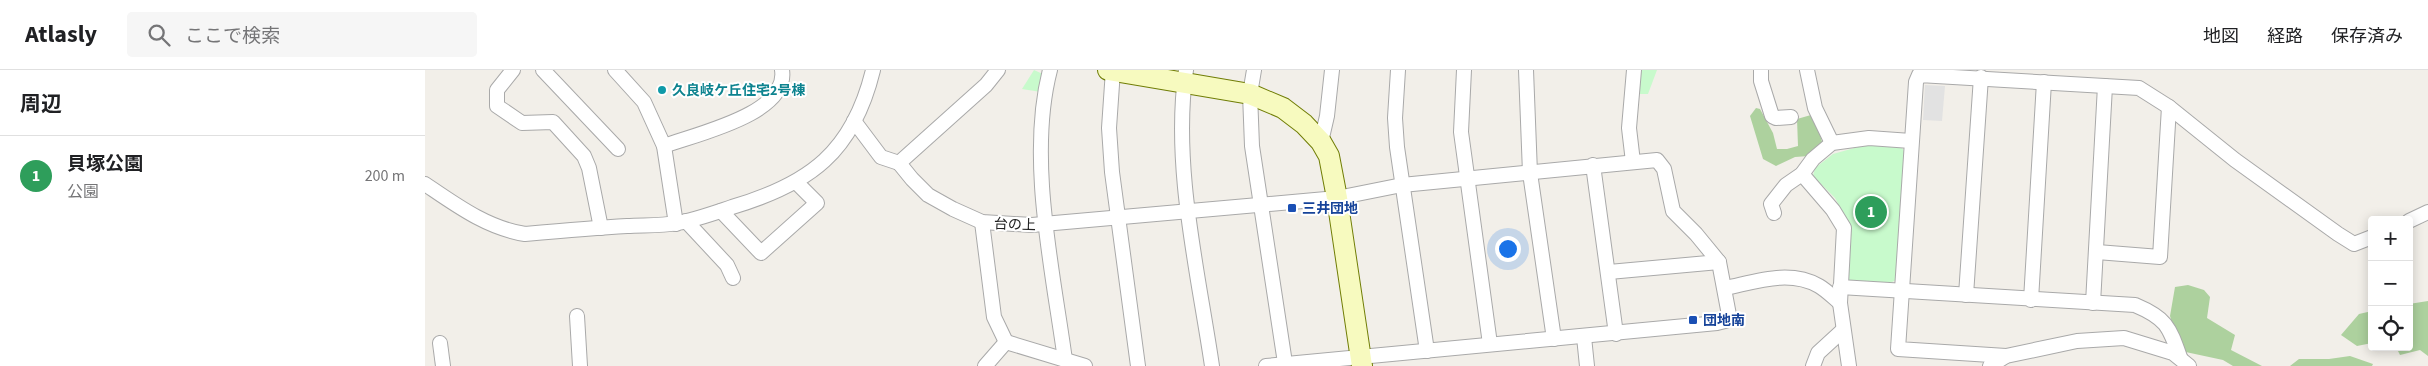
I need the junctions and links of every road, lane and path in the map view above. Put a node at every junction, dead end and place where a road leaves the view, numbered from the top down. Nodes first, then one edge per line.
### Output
1 (513, 70) edge
2 (543, 70) edge
3 (615, 70) edge
4 (781, 70) edge
5 (873, 70) edge
6 (998, 70) edge
7 (1050, 70) edge
8 (1254, 70) edge
9 (1332, 70) edge
10 (1398, 70) edge
11 (1464, 70) edge
12 (1526, 70) edge
13 (1635, 70) edge
14 (1761, 70) edge
15 (1807, 70) edge
16 (1111, 71) edge
17 (2020, 75) edge
18 (1185, 77) edge
19 (1981, 78) junction
20 (2044, 82) junction
21 (2105, 86) junction
22 (1251, 94) junction
23 (2169, 107) junction
24 (1791, 117) dead end
25 (854, 121) junction
26 (1911, 141) junction
27 (1321, 142) junction
28 (1832, 143) junction
29 (664, 146) junction
30 (618, 149) dead end
31 (1633, 162) junction
32 (899, 163) junction
33 (1593, 166) junction
34 (1530, 173) junction
35 (1802, 174) junction
36 (1467, 178) junction
37 (796, 182) junction
38 (425, 184) edge
39 (1402, 185) junction
40 (1337, 198) junction
41 (1261, 206) junction
42 (721, 211) junction
43 (1189, 211) junction
44 (2428, 212) edge
45 (1774, 213) dead end
46 (1118, 217) junction
47 (2413, 218) edge
48 (681, 222) junction
49 (982, 222) junction
50 (1047, 224) junction
51 (601, 228) junction
52 (2368, 239) edge
53 (2097, 252) junction
54 (1719, 262) junction
55 (1609, 272) junction
56 (733, 278) dead end
57 (1840, 287) junction
58 (1725, 288) junction
59 (1902, 291) junction
60 (1966, 295) junction
61 (2031, 300) junction
62 (2093, 302) junction
63 (1840, 303) junction
64 (577, 316) dead end
65 (1842, 331) junction
66 (1616, 334) junction
67 (1584, 337) junction
68 (1554, 339) junction
69 (1006, 342) junction
70 (440, 343) dead end
71 (1490, 344) junction
72 (1427, 351) junction
73 (2006, 356) junction
74 (1065, 360) junction
75 (1361, 361) edge
76 (2184, 361) edge
77 (1285, 364) junction
78 (443, 366) edge
79 (580, 366) edge
80 (985, 366) edge
81 (1085, 366) edge
82 (1138, 366) edge
83 (1212, 366) edge
84 (1265, 366) edge
85 (1587, 366) edge
86 (1813, 366) edge
87 (1849, 366) edge
88 (1990, 366) edge

1 - 51 street
2 - 30 street
3 - 29 street
4 - 29 street
5 - 25 street
6 - 32 street
7 - 50 street, 台の上
8 - 22 street
9 - 27 street
10 - 39 street
11 - 36 street
12 - 34 street
13 - 31 street
14 - 24 street
15 - 28 street
16 - 18 street
16 - 46 street
17 - 19 street
17 - 20 street
18 - 22 street
18 - 43 street
19 - 26 street
19 - 60 street
20 - 21 street
20 - 61 street
21 - 23 street
21 - 53 street
22 - 27 street
22 - 41 street
23 - 52 street
23 - 53 street
25 - 32 street
25 - 37 street
26 - 28 street
26 - 59 street
27 - 40 street
28 - 35 street
29 - 48 street
31 - 33 street
31 - 54 street
32 - 49 street
33 - 34 street
33 - 55 street
34 - 36 street
34 - 68 street
35 - 45 street
35 - 57 street
36 - 39 street
36 - 71 street
37 - 42 street
37 - 42 street
38 - 51 street
39 - 40 street
39 - 72 street
40 - 41 street
40 - 75 street
41 - 43 street
41 - 77 street
42 - 48 street
43 - 46 street
43 - 83 street
44 - 47 street
46 - 50 street
46 - 82 street
48 - 51 street
48 - 56 street
49 - 50 street, 台の上
49 - 69 street, 台の上
50 - 74 street
53 - 62 street
54 - 55 street
54 - 58 street
55 - 66 street
57 - 59 street
57 - 63 street
58 - 63 street
58 - 66 street
59 - 60 street
59 - 73 street
60 - 61 street
61 - 62 street
62 - 76 street
63 - 65 street
64 - 79 street
65 - 86 street
65 - 87 street
66 - 67 street
67 - 68 street
67 - 85 street
68 - 71 street
69 - 74 street
69 - 80 street
70 - 78 street
71 - 72 street
72 - 75 street
73 - 76 street
73 - 88 street
74 - 81 street
75 - 77 street
77 - 84 street

